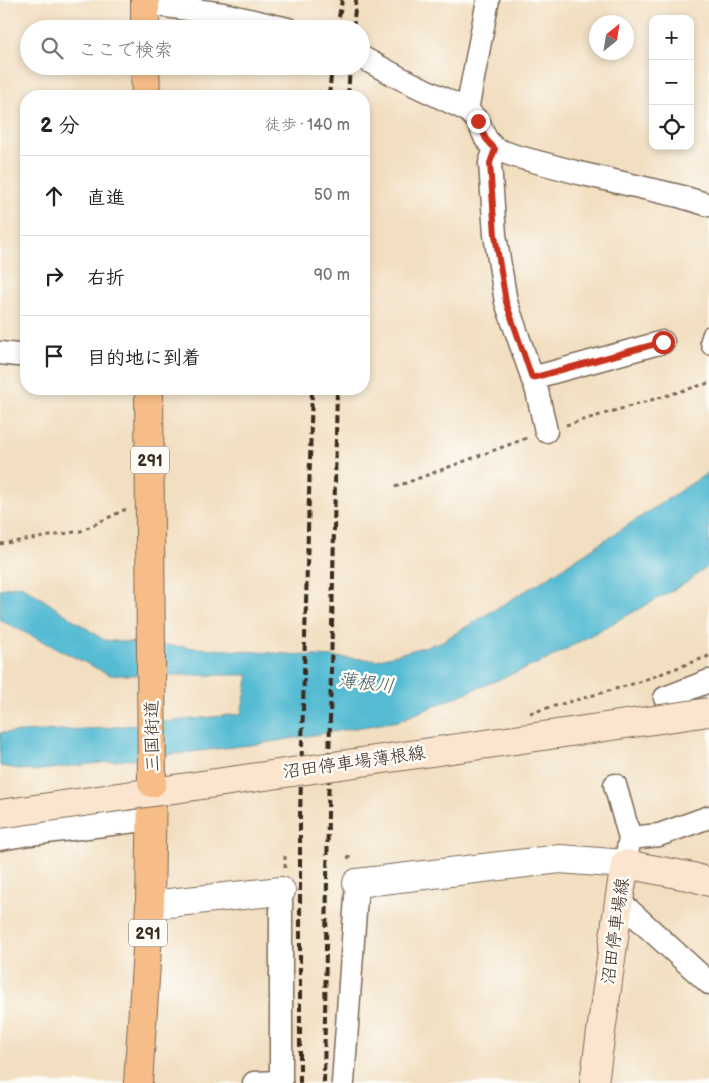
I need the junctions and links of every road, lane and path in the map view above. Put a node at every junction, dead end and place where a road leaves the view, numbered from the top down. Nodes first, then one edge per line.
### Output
1 (488, 0) edge
2 (145, 10) edge
3 (249, 20) edge
4 (370, 62) edge
5 (145, 75) edge
6 (146, 90) edge
7 (467, 110) junction
8 (495, 149) junction
9 (709, 205) edge
10 (709, 332) edge
11 (663, 342) dead end
12 (708, 348) edge
13 (0, 353) edge
14 (20, 355) edge
15 (532, 378) junction
16 (149, 395) edge
17 (546, 431) dead end
18 (150, 497) junction
19 (0, 544) edge
20 (709, 656) edge
21 (709, 681) edge
22 (665, 698) dead end
23 (709, 712) edge
24 (527, 713) dead end
25 (615, 785) dead end
26 (0, 814) edge
27 (709, 817) edge
28 (152, 818) junction
29 (0, 839) edge
30 (628, 851) junction
31 (709, 882) edge
32 (357, 883) joint
33 (281, 891) joint
34 (619, 901) junction
35 (150, 905) junction
36 (709, 983) edge
37 (281, 1082) edge
38 (138, 1083) edge
39 (254, 1083) edge
40 (344, 1083) edge
41 (594, 1083) edge

1 - 7 street
2 - 3 street
4 - 7 street
5 - 6 highway
7 - 8 street
8 - 9 street
8 - 15 street
10 - 12 lane
11 - 15 street
13 - 14 street
15 - 17 street
16 - 18 highway, 三国街道 / 291
18 - 19 path
18 - 28 highway, 三国街道 / 291, bridge
20 - 24 path
21 - 22 street
23 - 26 main road, 沼田停車場薄根線, bridge
25 - 30 street
27 - 30 street
28 - 29 street
28 - 35 highway, 三国街道 / 291
30 - 31 main road, 沼田停車場線
30 - 32 street
30 - 34 main road, 沼田停車場線
32 - 40 street
33 - 35 street
33 - 37 street
34 - 36 street
34 - 41 main road, 沼田停車場線
35 - 38 highway, 三国街道 / 291
37 - 39 street

